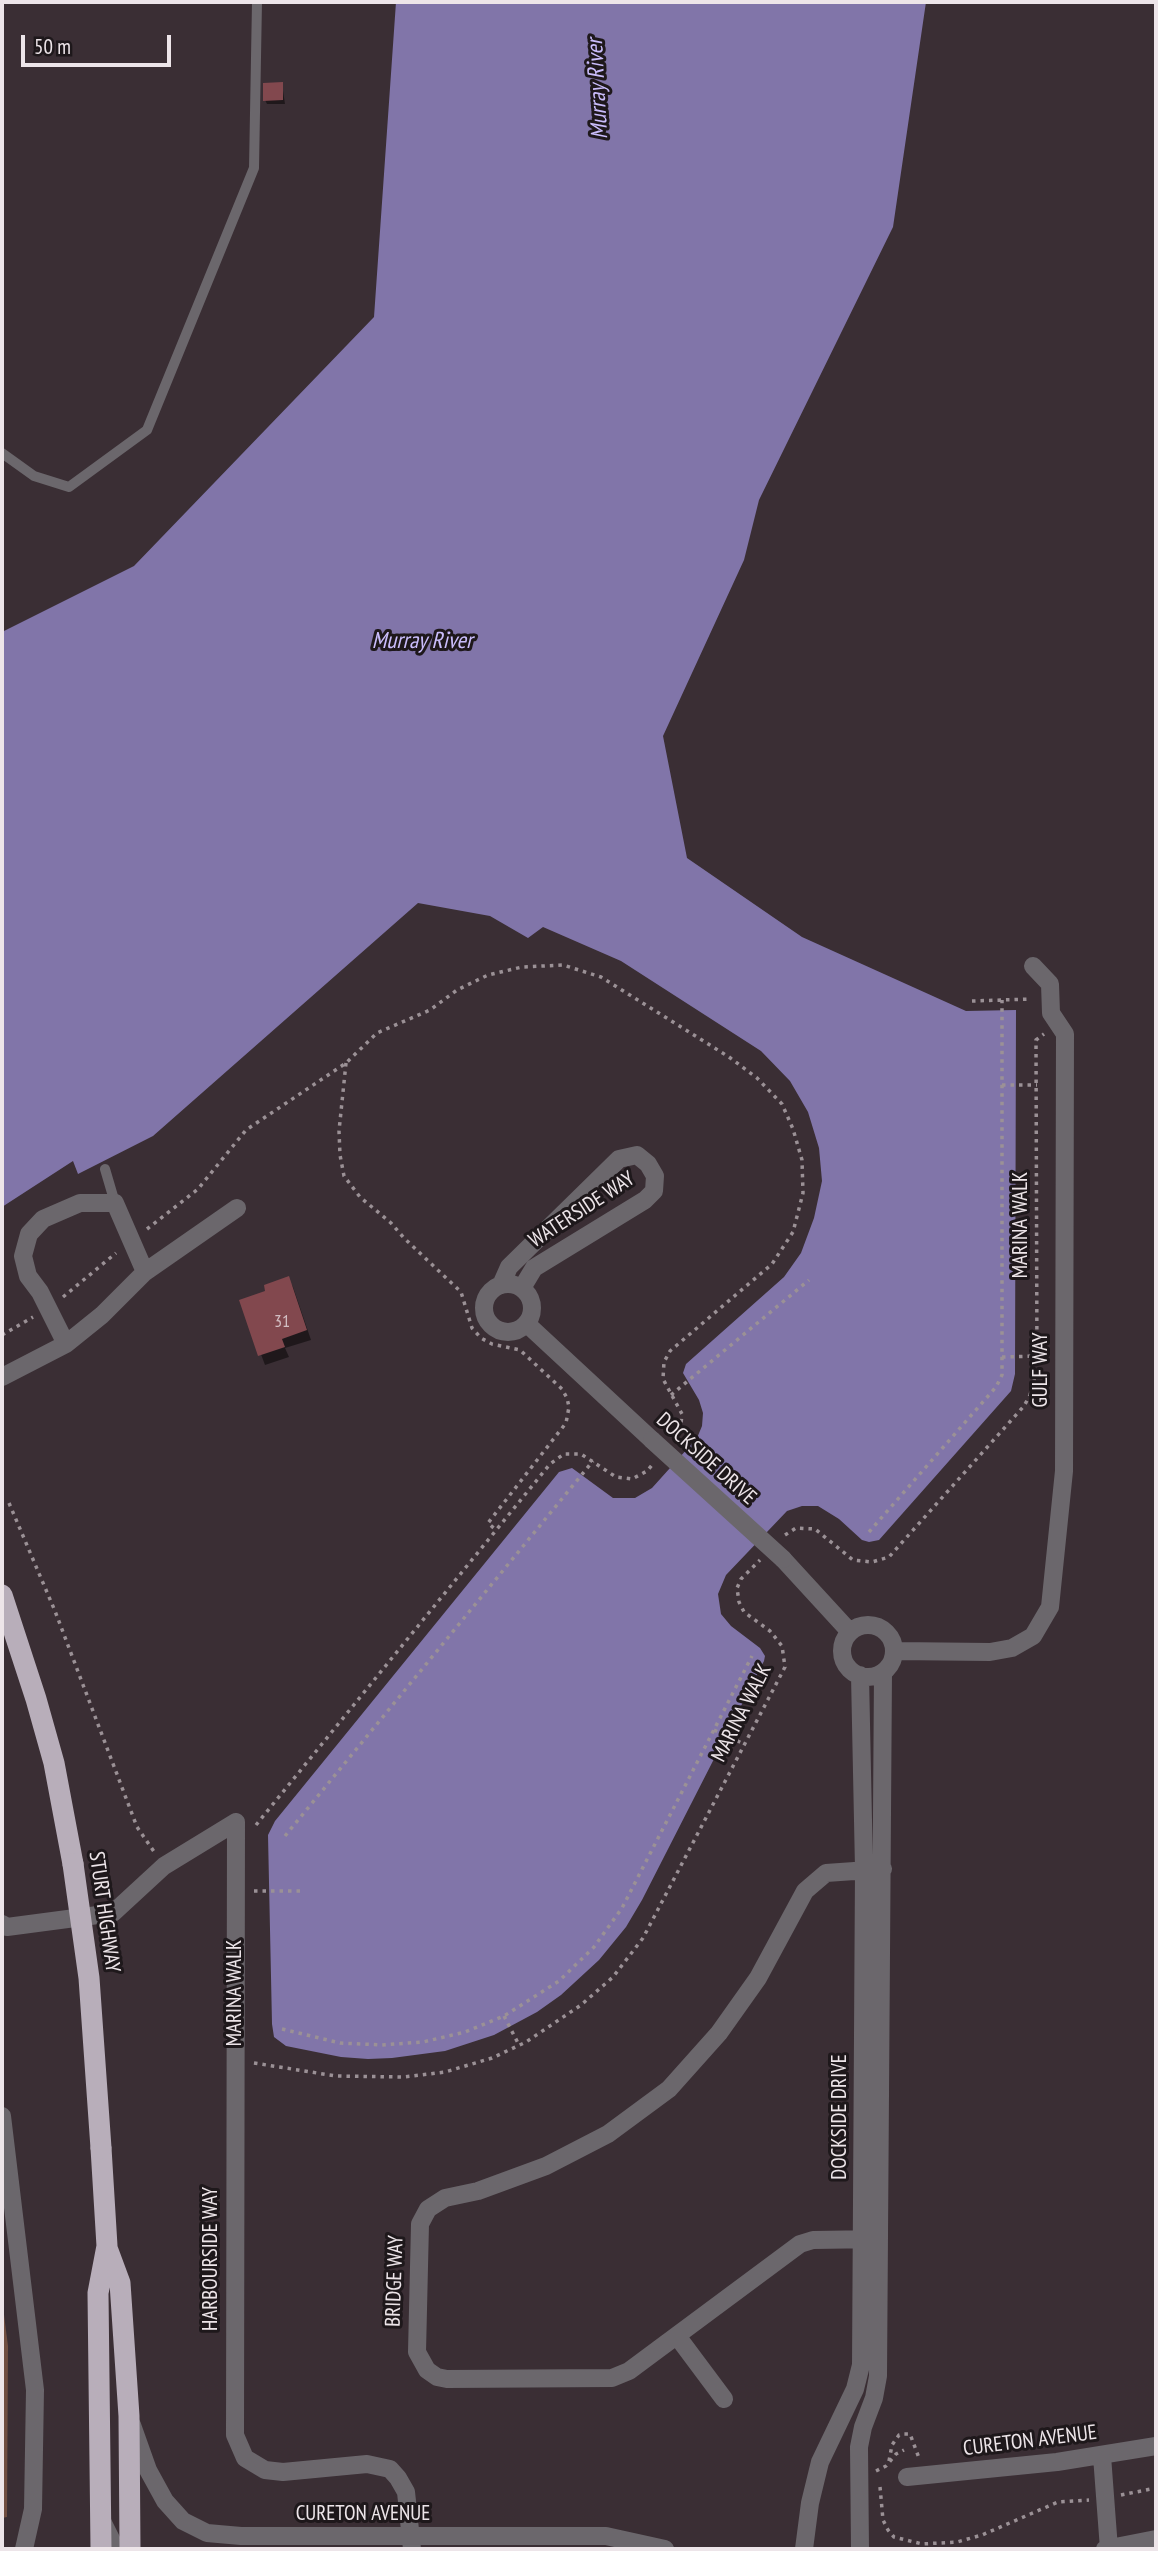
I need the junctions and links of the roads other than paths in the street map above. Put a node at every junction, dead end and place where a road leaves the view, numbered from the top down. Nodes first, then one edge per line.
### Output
1 (257, 2) edge
2 (2, 453) edge
3 (1033, 966) dead end
4 (106, 1169) dead end
5 (115, 1203) junction
6 (237, 1208) dead end
7 (145, 1272) junction
8 (501, 1285) junction
9 (522, 1288) junction
10 (527, 1324) junction
11 (66, 1344) junction
12 (2, 1377) edge
13 (2, 1595) edge
14 (850, 1632) junction
15 (895, 1651) junction
16 (883, 1672) junction
17 (860, 1675) junction
18 (863, 1869) junction
19 (883, 1869) junction
20 (2, 1924) edge
21 (2, 2116) edge
22 (4, 2163) edge
23 (871, 2239) junction
24 (107, 2246) junction
25 (677, 2336) junction
26 (724, 2399) dead end
27 (129, 2416) junction
28 (1156, 2446) edge
29 (1102, 2456) junction
30 (916, 2476) road end
31 (101, 2519) junction
32 (1156, 2539) edge
33 (411, 2543) edge
34 (24, 2549) edge
35 (101, 2549) edge
36 (116, 2549) edge
37 (130, 2549) edge
38 (665, 2549) edge
39 (804, 2549) edge
40 (860, 2549) edge
41 (1108, 2549) edge

1 - 2 lane
3 - 15 street, GULF WAY
4 - 5 lane
5 - 7 street
5 - 11 street
6 - 7 street
7 - 11 street
8 - 9 street
8 - 9 street, WATERSIDE WAY
8 - 10 street
9 - 10 street
10 - 14 street, DOCKSIDE DRIVE, bridge
11 - 12 street
13 - 24 highway, STURT HIGHWAY, bridge
14 - 15 street
14 - 17 street
15 - 16 street
16 - 17 street
16 - 19 street, DOCKSIDE DRIVE
17 - 18 street, DOCKSIDE DRIVE
18 - 19 street, BRIDGE WAY
18 - 23 street, DOCKSIDE DRIVE
18 - 25 street, BRIDGE WAY
19 - 23 street, DOCKSIDE DRIVE
20 - 33 street, HARBOURSIDE WAY
21 - 22 street
22 - 34 street
23 - 25 street, BRIDGE WAY
23 - 39 street, DOCKSIDE DRIVE
23 - 40 street, DOCKSIDE DRIVE
24 - 27 highway, STURT HIGHWAY
24 - 31 highway, STURT HIGHWAY
25 - 26 street
27 - 33 street, CURETON AVENUE
27 - 37 highway, STURT HIGHWAY
28 - 29 street, CURETON AVENUE
29 - 30 street, CURETON AVENUE
29 - 41 street
31 - 35 highway, STURT HIGHWAY
31 - 36 street
32 - 41 street
33 - 38 street, CURETON AVENUE

